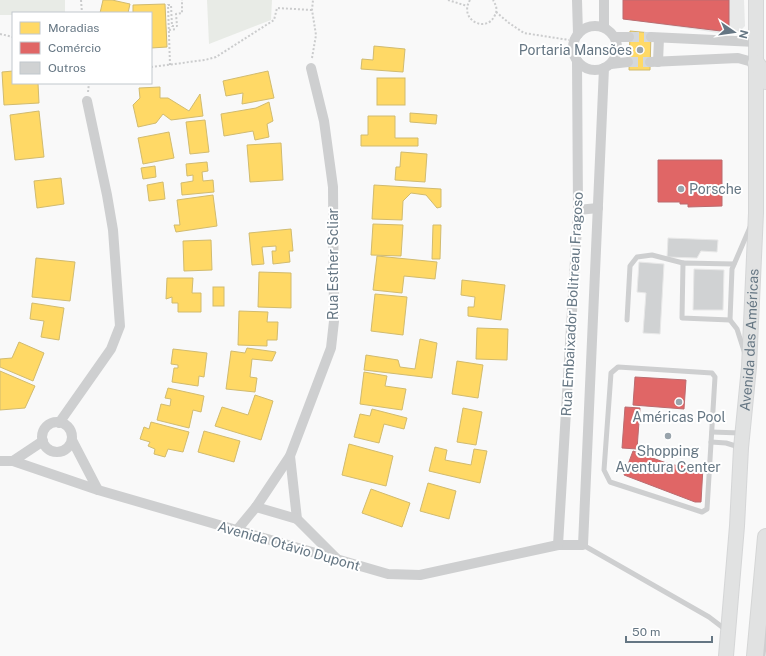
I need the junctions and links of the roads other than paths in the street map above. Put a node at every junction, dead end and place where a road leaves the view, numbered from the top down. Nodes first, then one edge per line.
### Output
1 (577, 0) edge
2 (604, 0) edge
3 (756, 0) edge
4 (604, 27) junction
5 (615, 36) junction
6 (576, 37) junction
7 (630, 37) tunnel mouth
8 (756, 42) junction
9 (577, 62) junction
10 (628, 62) tunnel mouth
11 (756, 63) junction
12 (607, 66) junction
13 (311, 68) road end
14 (766, 81) edge
15 (88, 101) dead end
16 (598, 208) junction
17 (578, 210) junction
18 (756, 213) junction
19 (683, 263) junction
20 (734, 264) junction
21 (627, 320) dead end
22 (730, 320) junction
23 (749, 367) junction
24 (59, 423) junction
25 (712, 432) junction
26 (744, 433) junction
27 (72, 440) junction
28 (43, 441) junction
29 (711, 442) junction
30 (741, 448) junction
31 (290, 456) junction
32 (0, 461) edge
33 (13, 461) junction
34 (98, 490) junction
35 (256, 507) junction
36 (297, 519) junction
37 (237, 530) junction
38 (766, 537) edge
39 (558, 545) junction
40 (583, 545) junction
41 (338, 560) junction
42 (766, 627) edge
43 (728, 632) junction
44 (726, 656) edge
45 (755, 656) edge
46 (763, 656) edge

1 - 6 street
2 - 4 street
3 - 8 main road, Avenida das Américas
4 - 5 street
4 - 6 street
5 - 7 street
5 - 12 street
6 - 9 street
8 - 11 main road, Avenida das Américas
8 - 11 street
9 - 12 street
9 - 17 street, Rua Embaixador Bolitreau Fragoso
10 - 12 street
11 - 14 highway
11 - 18 main road, Avenida das Américas
12 - 16 street, Rua Embaixador Bolitreau Fragoso
13 - 31 street, Rua Esther Scliar
15 - 24 street
16 - 17 street
16 - 40 street, Rua Embaixador Bolitreau Fragoso
17 - 39 street, Rua Embaixador Bolitreau Fragoso
18 - 20 lane
18 - 23 main road, Avenida das Américas
19 - 20 lane
19 - 21 lane
19 - 22 lane
20 - 22 lane
22 - 23 lane
23 - 26 main road, Avenida das Américas
24 - 27 street
24 - 28 street
25 - 26 lane
25 - 29 lane
25 - 29 lane
26 - 30 main road, Avenida das Américas
27 - 28 street
27 - 34 street
28 - 33 street
29 - 30 lane
30 - 43 main road, Avenida das Américas
31 - 35 street, Rua Esther Scliar
31 - 36 street, Rua Esther Scliar
32 - 33 street, Avenida Otávio Dupont
33 - 34 street, Avenida Otávio Dupont
34 - 37 street, Avenida Otávio Dupont
35 - 36 street
35 - 37 street, Rua Esther Scliar
36 - 41 street
37 - 41 street, Avenida Otávio Dupont
38 - 45 highway
39 - 40 street, Avenida Otávio Dupont
39 - 41 street, Avenida Otávio Dupont
40 - 43 lane
42 - 46 lane
43 - 44 main road, Avenida das Américas

